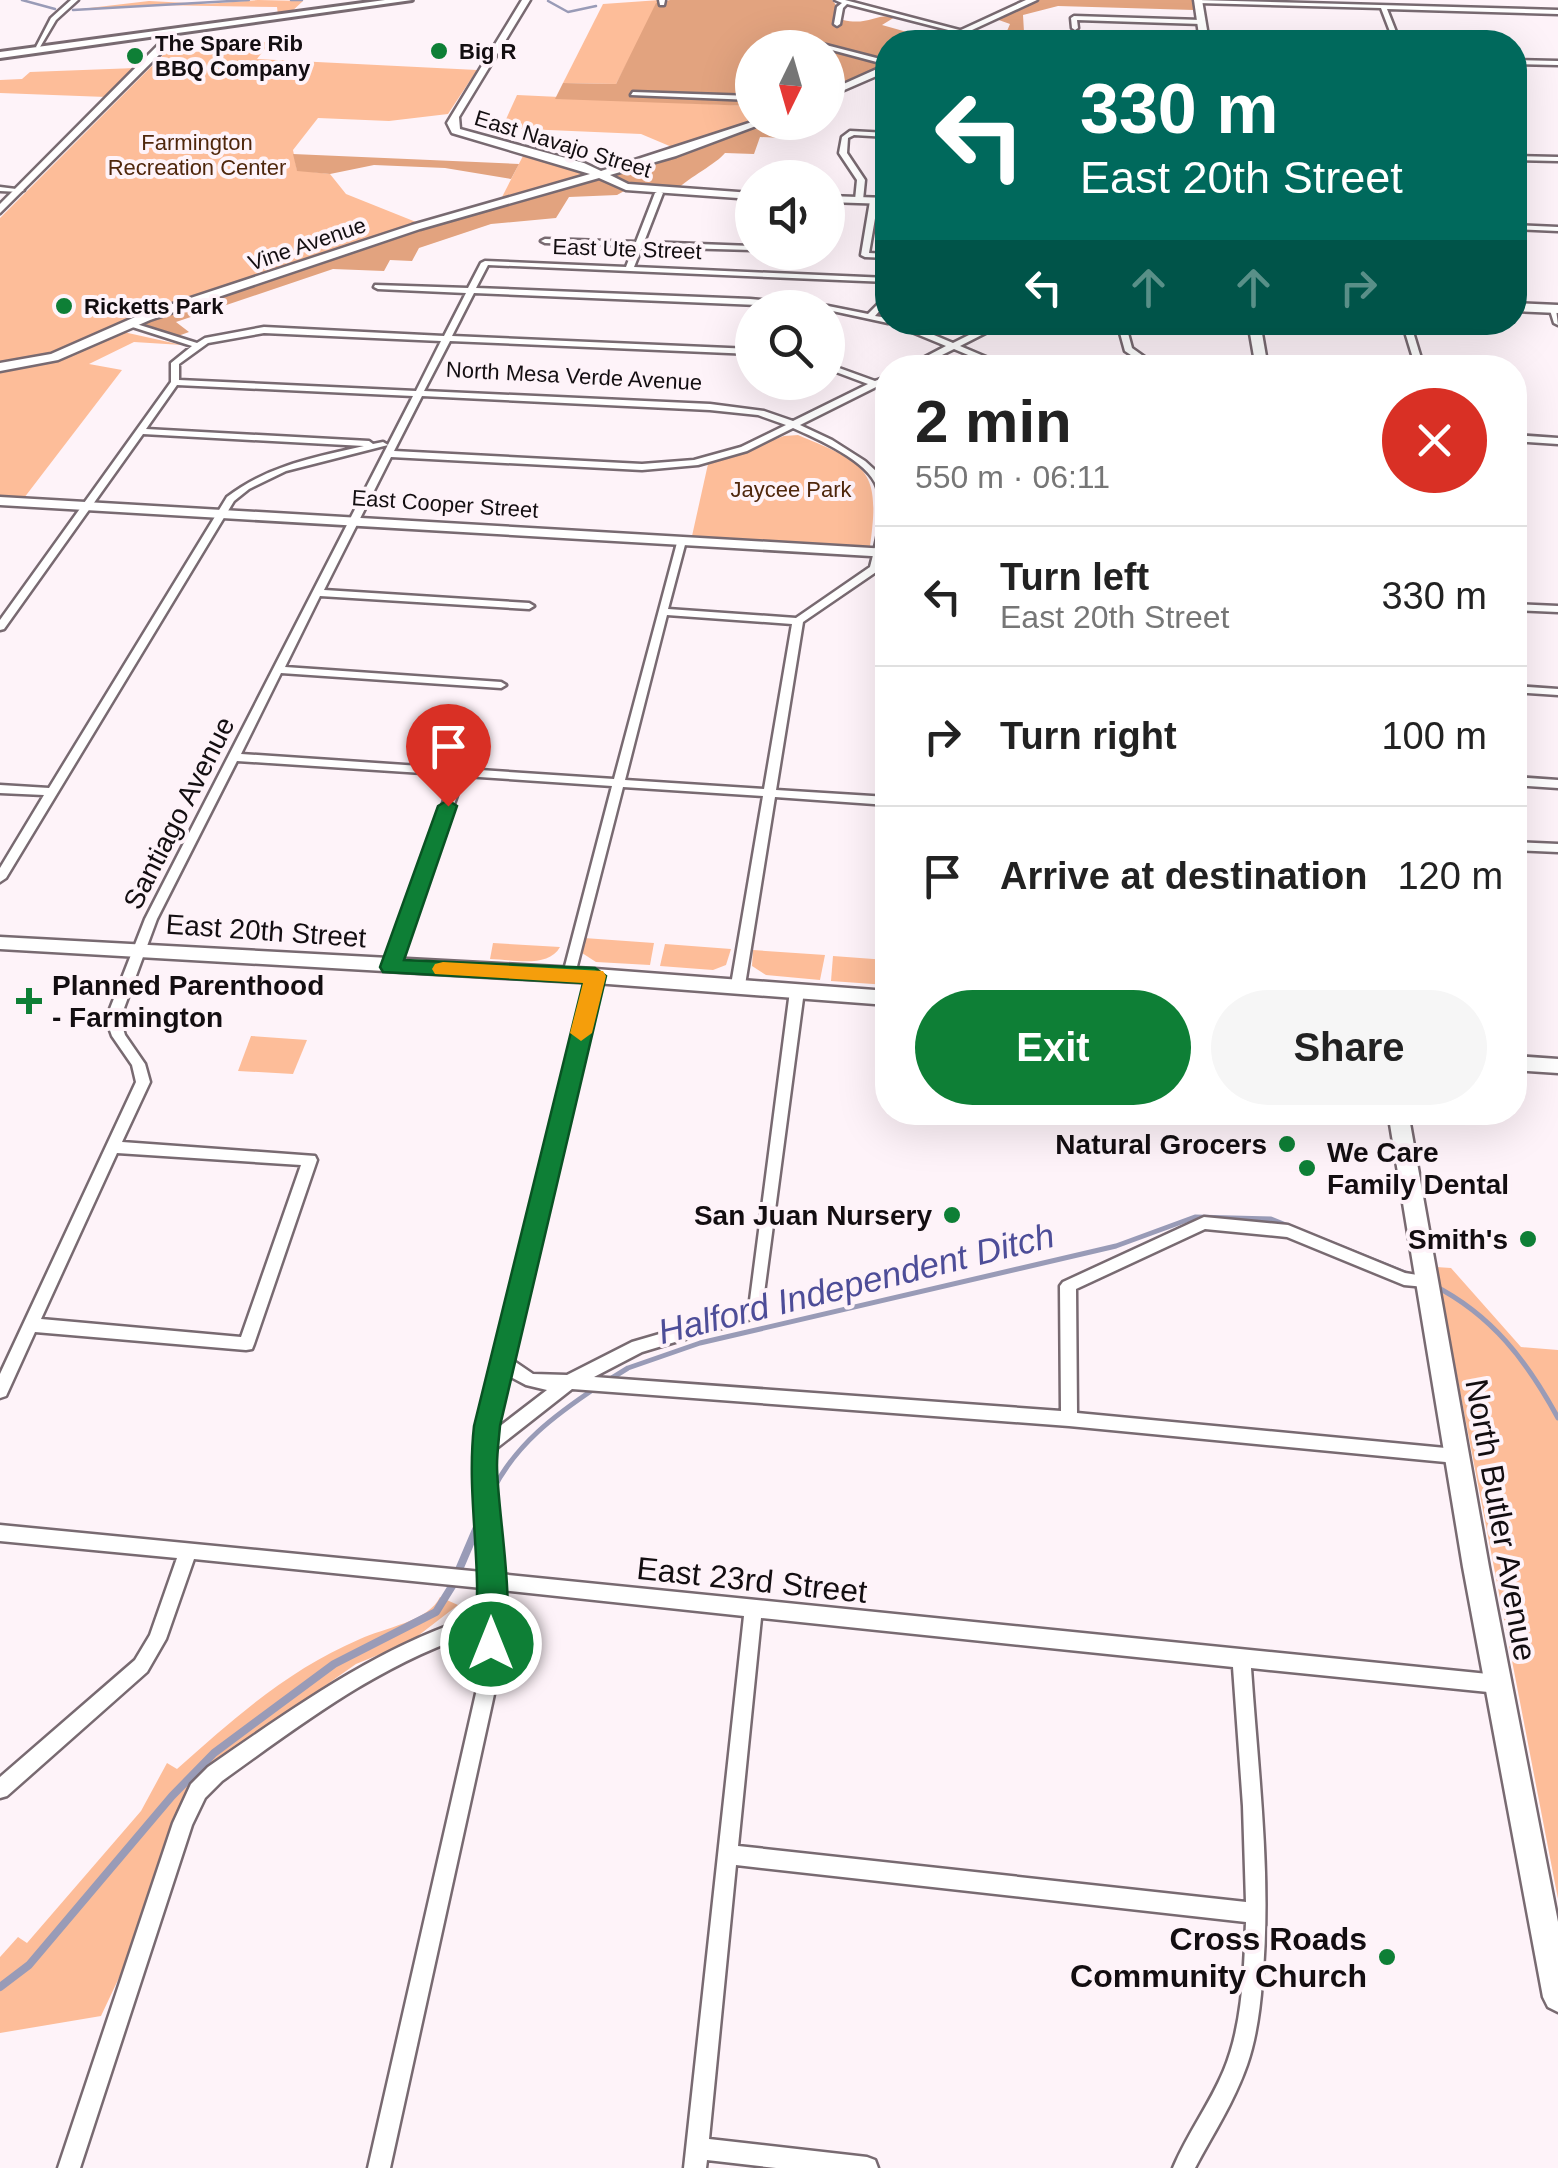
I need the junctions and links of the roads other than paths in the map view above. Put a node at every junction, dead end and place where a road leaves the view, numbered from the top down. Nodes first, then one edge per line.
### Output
1 (75, 0) edge
2 (404, 0) edge
3 (526, 0) edge
4 (1033, 0) edge
5 (1198, 0) edge
6 (842, 1) edge
7 (1383, 6) junction
8 (1558, 12) edge
9 (1201, 22) junction
10 (838, 24) dead end
11 (1075, 28) dead end
12 (956, 30) edge
13 (968, 30) edge
14 (1203, 30) edge
15 (1393, 30) edge
16 (167, 36) junction
17 (39, 48) junction
18 (0, 52) edge
19 (845, 53) edge
20 (875, 61) edge
21 (1527, 63) edge
22 (1558, 64) edge
23 (875, 71) edge
24 (845, 86) edge
25 (633, 94) dead end
26 (735, 97) edge
27 (735, 131) edge
28 (875, 134) edge
29 (1527, 158) edge
30 (1558, 159) edge
31 (600, 174) junction
32 (0, 189) edge
33 (20, 190) junction
34 (659, 192) junction
35 (735, 195) edge
36 (845, 200) edge
37 (859, 200) junction
38 (874, 201) joint
39 (0, 210) edge
40 (1527, 228) edge
41 (1558, 229) edge
42 (545, 240) dead end
43 (639, 243) junction
44 (735, 247) edge
45 (875, 255) edge
46 (485, 263) joint
47 (630, 269) junction
48 (875, 279) edge
49 (378, 287) dead end
50 (474, 290) junction
51 (735, 303) edge
52 (1527, 307) edge
53 (1555, 309) edge
54 (875, 310) edge
55 (845, 311) edge
56 (870, 316) junction
57 (875, 317) edge
58 (1558, 323) edge
59 (127, 324) junction
60 (928, 335) edge
61 (974, 335) edge
62 (1122, 335) edge
63 (449, 339) junction
64 (954, 344) junction
65 (196, 345) junction
66 (735, 351) edge
67 (933, 355) edge
68 (979, 355) edge
69 (1137, 355) edge
70 (0, 367) edge
71 (845, 372) edge
72 (175, 382) junction
73 (875, 384) edge
74 (875, 384) edge
75 (421, 393) junction
76 (790, 426) junction
77 (140, 431) junction
78 (1527, 439) edge
79 (1558, 440) edge
80 (389, 448) junction
81 (875, 476) edge
82 (0, 501) edge
83 (87, 506) junction
84 (221, 514) junction
85 (355, 521) junction
86 (681, 542) junction
87 (875, 553) edge
88 (875, 568) edge
89 (318, 593) junction
90 (529, 606) dead end
91 (1527, 608) edge
92 (1558, 609) edge
93 (662, 612) junction
94 (798, 621) junction
95 (0, 627) edge
96 (279, 670) junction
97 (501, 685) dead end
98 (1527, 690) edge
99 (1558, 692) edge
100 (235, 757) junction
101 (459, 774) junction
102 (1527, 782) edge
103 (617, 784) junction
104 (1558, 784) edge
105 (0, 789) edge
106 (50, 792) junction
107 (772, 793) junction
108 (875, 799) edge
109 (1527, 847) edge
110 (1558, 848) edge
111 (0, 878) edge
112 (0, 942) edge
113 (140, 951) junction
114 (390, 967) junction
115 (568, 974) junction
116 (595, 976) junction
117 (738, 986) junction
118 (797, 991) junction
119 (875, 997) edge
120 (1527, 1064) edge
121 (1558, 1066) edge
122 (1400, 1125) edge
123 (114, 1147) junction
124 (1424, 1281) junction
125 (30, 1325) junction
126 (502, 1360) junction
127 (569, 1382) junction
128 (0, 1391) edge
129 (1070, 1420) junction
130 (484, 1448) junction
131 (1456, 1456) junction
132 (0, 1533) edge
133 (188, 1550) junction
134 (492, 1583) junction
135 (753, 1611) junction
136 (491, 1620) junction
137 (1242, 1660) junction
138 (1498, 1684) junction
139 (0, 1789) edge
140 (727, 1854) junction
141 (1255, 1913) junction
142 (1558, 1997) edge
143 (696, 2158) edge
144 (69, 2168) edge
145 (380, 2168) edge
146 (867, 2168) edge
147 (1184, 2168) edge

1 - 17 street
2 - 16 main road
3 - 31 street, East Navajo Street
4 - 13 street
5 - 7 street
5 - 9 street
6 - 10 street
6 - 12 street
7 - 8 street
7 - 15 street
9 - 11 street
9 - 14 street
16 - 17 main road
16 - 17 main road
16 - 33 street
17 - 18 main road
19 - 20 street
21 - 22 street
23 - 24 street
25 - 26 street
27 - 31 street, Vine Avenue
28 - 37 street
29 - 30 street
31 - 34 street, East Navajo Street
31 - 59 street, Vine Avenue
32 - 33 street
33 - 39 street
34 - 35 street, East Navajo Street
34 - 43 street
36 - 37 street
37 - 38 street
38 - 45 street
40 - 41 street
42 - 43 street
43 - 44 street
43 - 47 street
46 - 47 street, East Ute Street
46 - 50 street, Santiago Avenue
47 - 48 street, East Ute Street
49 - 50 street
50 - 51 street
50 - 63 street, Santiago Avenue
52 - 53 street
53 - 58 street
54 - 56 street
55 - 56 street
56 - 57 street
59 - 65 street
59 - 70 street, Vine Avenue
60 - 64 street
61 - 64 street
62 - 69 street
63 - 65 street
63 - 66 street
63 - 75 street, Santiago Avenue
64 - 67 street
64 - 68 street
65 - 72 street
71 - 73 street
72 - 75 street, North Mesa Verde Avenue
72 - 77 street
74 - 76 street
75 - 76 street, North Mesa Verde Avenue
75 - 80 street, Santiago Avenue
76 - 80 street
76 - 81 street, North Mesa Verde Avenue
77 - 80 street
77 - 83 street
78 - 79 street
80 - 84 street
80 - 85 street, Santiago Avenue
82 - 83 street, East Cooper Street
83 - 84 street, East Cooper Street
83 - 95 street
84 - 85 street, East Cooper Street
84 - 106 street
85 - 86 street, East Cooper Street
85 - 89 street, Santiago Avenue
86 - 87 street, East Cooper Street
86 - 93 street
88 - 94 street
89 - 90 street
89 - 96 street, Santiago Avenue
91 - 92 street
93 - 94 street
93 - 103 street
94 - 107 street
96 - 97 street
96 - 100 street, Santiago Avenue
98 - 99 street
100 - 101 street
100 - 113 street, Santiago Avenue
101 - 103 street
101 - 114 street
102 - 104 street
103 - 107 street
103 - 115 street
105 - 106 street
106 - 111 street
107 - 108 street
107 - 117 street
109 - 110 street
112 - 113 street, East 20th Street
113 - 114 street, East 20th Street
113 - 123 street, Santiago Avenue
114 - 115 street, East 20th Street
115 - 116 street, East 20th Street
116 - 117 street, East 20th Street
116 - 126 street
117 - 118 street, East 20th Street
118 - 119 street, East 20th Street
118 - 127 street
120 - 121 street
122 - 124 street, North Butler Avenue
123 - 125 street, Santiago Avenue
123 - 125 street
124 - 129 street
124 - 131 street, North Butler Avenue
125 - 128 street, Santiago Avenue
126 - 127 street
126 - 130 street
127 - 129 street
127 - 130 street
129 - 131 street
130 - 134 street
131 - 138 street, North Butler Avenue
132 - 133 street, East 23rd Street
133 - 134 street, East 23rd Street
133 - 139 street
134 - 135 street, East 23rd Street
134 - 136 street
135 - 137 street, East 23rd Street
135 - 140 street
136 - 144 street
136 - 145 street
137 - 138 street, East 23rd Street
137 - 141 street
138 - 142 street, North Butler Avenue
140 - 141 street
140 - 143 street
141 - 147 street
143 - 146 street

